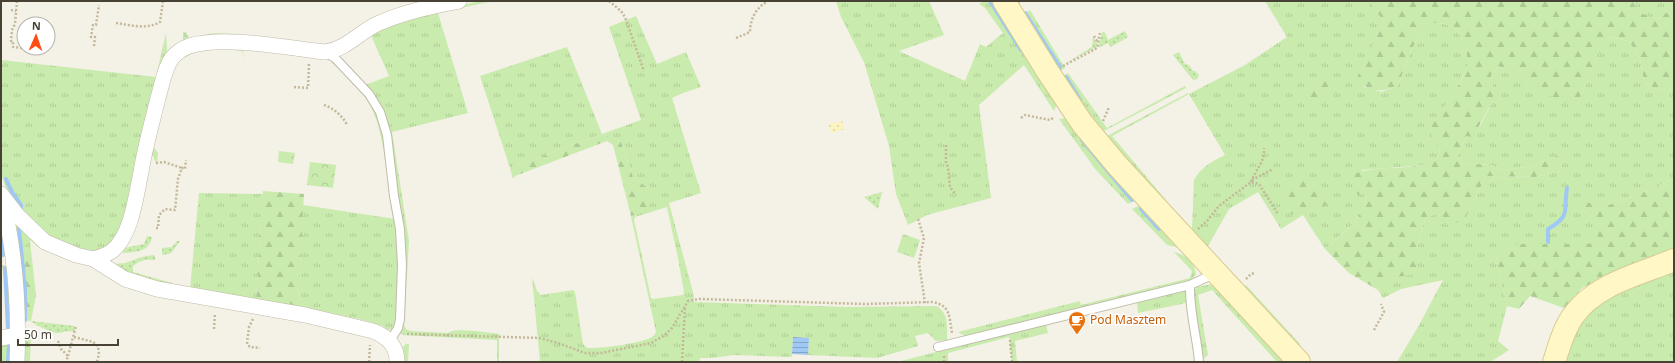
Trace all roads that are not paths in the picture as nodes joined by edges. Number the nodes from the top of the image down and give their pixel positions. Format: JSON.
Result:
{"nodes":[{"id":1,"x":459,"y":1,"type":"edge"},
{"id":2,"x":1004,"y":1,"type":"edge"},
{"id":3,"x":325,"y":52,"type":"junction"},
{"id":4,"x":1,"y":195,"type":"edge"},
{"id":5,"x":4,"y":222,"type":"edge"},
{"id":6,"x":93,"y":259,"type":"junction"},
{"id":7,"x":1674,"y":260,"type":"edge"},
{"id":8,"x":1216,"y":273,"type":"junction"},
{"id":9,"x":1190,"y":285,"type":"junction"},
{"id":10,"x":18,"y":335,"type":"junction"},
{"id":11,"x":1,"y":338,"type":"edge"},
{"id":12,"x":390,"y":341,"type":"junction"},
{"id":13,"x":938,"y":347,"type":"dead end"},
{"id":14,"x":16,"y":362,"type":"edge"},
{"id":15,"x":397,"y":362,"type":"edge"},
{"id":16,"x":1198,"y":362,"type":"edge"},
{"id":17,"x":1299,"y":362,"type":"edge"},
{"id":18,"x":1554,"y":362,"type":"edge"}],
"edges":[{"from":1,"to":3,"type":"street"},
{"from":2,"to":8,"type":"street"},
{"from":3,"to":6,"type":"street"},
{"from":3,"to":12,"type":"lane"},
{"from":4,"to":5,"type":"street"},
{"from":4,"to":6,"type":"street"},
{"from":5,"to":10,"type":"street"},
{"from":6,"to":12,"type":"street"},
{"from":7,"to":18,"type":"street"},
{"from":8,"to":9,"type":"lane"},
{"from":8,"to":17,"type":"street"},
{"from":9,"to":13,"type":"lane"},
{"from":9,"to":16,"type":"lane"},
{"from":10,"to":11,"type":"street"},
{"from":10,"to":14,"type":"street"},
{"from":12,"to":15,"type":"street"}]}
